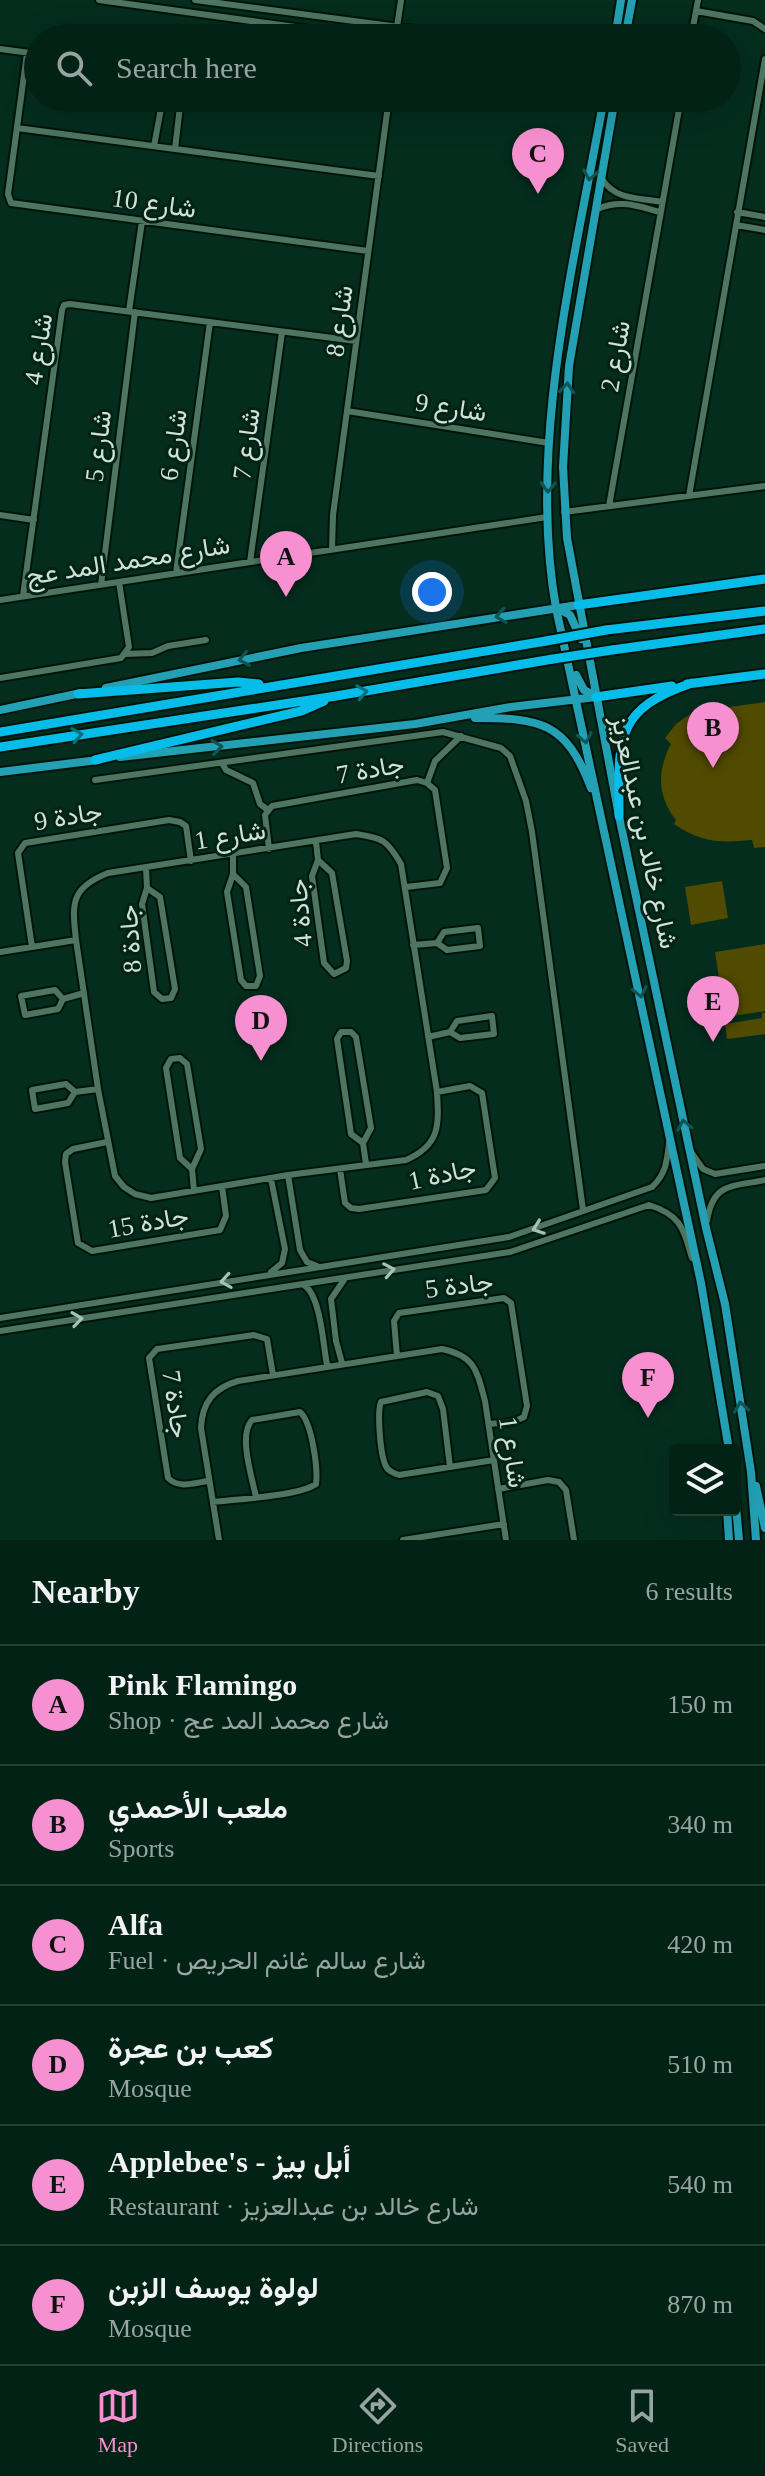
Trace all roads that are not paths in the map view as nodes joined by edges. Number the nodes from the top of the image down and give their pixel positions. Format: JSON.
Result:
{"nodes":[{"id":1,"x":99,"y":0,"type":"edge"},
{"id":2,"x":195,"y":0,"type":"edge"},
{"id":3,"x":401,"y":0,"type":"edge"},
{"id":4,"x":621,"y":0,"type":"edge"},
{"id":5,"x":632,"y":0,"type":"edge"},
{"id":6,"x":698,"y":0,"type":"edge"},
{"id":7,"x":696,"y":11,"type":"junction"},
{"id":8,"x":316,"y":16,"type":"junction"},
{"id":9,"x":276,"y":24,"type":"edge"},
{"id":10,"x":311,"y":24,"type":"edge"},
{"id":11,"x":375,"y":24,"type":"edge"},
{"id":12,"x":397,"y":24,"type":"edge"},
{"id":13,"x":617,"y":24,"type":"edge"},
{"id":14,"x":628,"y":24,"type":"edge"},
{"id":15,"x":694,"y":24,"type":"edge"},
{"id":16,"x":765,"y":29,"type":"edge"},
{"id":17,"x":0,"y":49,"type":"edge"},
{"id":18,"x":24,"y":53,"type":"edge"},
{"id":19,"x":765,"y":59,"type":"edge"},
{"id":20,"x":24,"y":76,"type":"edge"},
{"id":21,"x":160,"y":112,"type":"edge"},
{"id":22,"x":179,"y":112,"type":"edge"},
{"id":23,"x":386,"y":112,"type":"edge"},
{"id":24,"x":602,"y":112,"type":"edge"},
{"id":25,"x":613,"y":112,"type":"edge"},
{"id":26,"x":678,"y":112,"type":"edge"},
{"id":27,"x":17,"y":128,"type":"junction"},
{"id":28,"x":154,"y":146,"type":"junction"},
{"id":29,"x":175,"y":149,"type":"junction"},
{"id":30,"x":379,"y":176,"type":"junction"},
{"id":31,"x":602,"y":179,"type":"junction"},
{"id":32,"x":662,"y":202,"type":"junction"},
{"id":33,"x":597,"y":209,"type":"junction"},
{"id":34,"x":660,"y":212,"type":"junction"},
{"id":35,"x":737,"y":212,"type":"junction"},
{"id":36,"x":765,"y":217,"type":"edge"},
{"id":37,"x":142,"y":221,"type":"junction"},
{"id":38,"x":736,"y":225,"type":"junction"},
{"id":39,"x":765,"y":230,"type":"edge"},
{"id":40,"x":368,"y":251,"type":"junction"},
{"id":41,"x":569,"y":297,"type":"junction"},
{"id":42,"x":582,"y":300,"type":"junction"},
{"id":43,"x":132,"y":312,"type":"junction"},
{"id":44,"x":210,"y":322,"type":"junction"},
{"id":45,"x":282,"y":332,"type":"junction"},
{"id":46,"x":356,"y":341,"type":"junction"},
{"id":47,"x":347,"y":411,"type":"junction"},
{"id":48,"x":549,"y":443,"type":"junction"},
{"id":49,"x":765,"y":486,"type":"edge"},
{"id":50,"x":689,"y":496,"type":"junction"},
{"id":51,"x":609,"y":506,"type":"junction"},
{"id":52,"x":564,"y":512,"type":"junction"},
{"id":53,"x":0,"y":515,"type":"edge"},
{"id":54,"x":547,"y":517,"type":"junction"},
{"id":55,"x":34,"y":520,"type":"junction"},
{"id":56,"x":332,"y":549,"type":"junction"},
{"id":57,"x":250,"y":562,"type":"junction"},
{"id":58,"x":176,"y":573,"type":"junction"},
{"id":59,"x":765,"y":579,"type":"edge"},
{"id":60,"x":119,"y":582,"type":"junction"},
{"id":61,"x":101,"y":585,"type":"junction"},
{"id":62,"x":23,"y":596,"type":"junction"},
{"id":63,"x":0,"y":600,"type":"edge"},
{"id":64,"x":578,"y":605,"type":"junction"},
{"id":65,"x":556,"y":608,"type":"junction"},
{"id":66,"x":765,"y":611,"type":"edge"},
{"id":67,"x":765,"y":629,"type":"edge"},
{"id":68,"x":561,"y":631,"type":"junction"},
{"id":69,"x":206,"y":640,"type":"dead end"},
{"id":70,"x":125,"y":654,"type":"junction"},
{"id":71,"x":590,"y":660,"type":"junction"},
{"id":72,"x":765,"y":674,"type":"edge"},
{"id":73,"x":0,"y":678,"type":"edge"},
{"id":74,"x":692,"y":683,"type":"junction"},
{"id":75,"x":270,"y":685,"type":"junction"},
{"id":76,"x":78,"y":694,"type":"junction"},
{"id":77,"x":336,"y":696,"type":"junction"},
{"id":78,"x":596,"y":697,"type":"junction"},
{"id":79,"x":576,"y":699,"type":"junction"},
{"id":80,"x":0,"y":710,"type":"edge"},
{"id":81,"x":454,"y":718,"type":"junction"},
{"id":82,"x":0,"y":732,"type":"edge"},
{"id":83,"x":461,"y":736,"type":"junction"},
{"id":84,"x":0,"y":747,"type":"edge"},
{"id":85,"x":95,"y":760,"type":"junction"},
{"id":86,"x":222,"y":763,"type":"junction"},
{"id":87,"x":0,"y":772,"type":"edge"},
{"id":88,"x":95,"y":780,"type":"dead end"},
{"id":89,"x":427,"y":783,"type":"junction"},
{"id":90,"x":268,"y":810,"type":"junction"},
{"id":91,"x":602,"y":816,"type":"junction"},
{"id":92,"x":619,"y":816,"type":"junction"},
{"id":93,"x":316,"y":842,"type":"junction"},
{"id":94,"x":269,"y":849,"type":"junction"},
{"id":95,"x":233,"y":855,"type":"junction"},
{"id":96,"x":318,"y":860,"type":"junction"},
{"id":97,"x":191,"y":861,"type":"junction"},
{"id":98,"x":146,"y":868,"type":"junction"},
{"id":99,"x":233,"y":874,"type":"junction"},
{"id":100,"x":406,"y":887,"type":"junction"},
{"id":101,"x":147,"y":888,"type":"junction"},
{"id":102,"x":76,"y":940,"type":"junction"},
{"id":103,"x":437,"y":943,"type":"junction"},
{"id":104,"x":413,"y":945,"type":"junction"},
{"id":105,"x":32,"y":947,"type":"junction"},
{"id":106,"x":648,"y":948,"type":"junction"},
{"id":107,"x":0,"y":952,"type":"edge"},
{"id":108,"x":632,"y":954,"type":"junction"},
{"id":109,"x":84,"y":993,"type":"junction"},
{"id":110,"x":63,"y":999,"type":"junction"},
{"id":111,"x":450,"y":1032,"type":"junction"},
{"id":112,"x":428,"y":1037,"type":"junction"},
{"id":113,"x":98,"y":1089,"type":"junction"},
{"id":114,"x":75,"y":1092,"type":"junction"},
{"id":115,"x":437,"y":1092,"type":"junction"},
{"id":116,"x":670,"y":1131,"type":"junction"},
{"id":117,"x":107,"y":1142,"type":"junction"},
{"id":118,"x":363,"y":1143,"type":"junction"},
{"id":119,"x":689,"y":1149,"type":"junction"},
{"id":120,"x":366,"y":1164,"type":"junction"},
{"id":121,"x":765,"y":1166,"type":"edge"},
{"id":122,"x":192,"y":1169,"type":"junction"},
{"id":123,"x":340,"y":1169,"type":"junction"},
{"id":124,"x":742,"y":1170,"type":"junction"},
{"id":125,"x":288,"y":1175,"type":"junction"},
{"id":126,"x":271,"y":1179,"type":"junction"},
{"id":127,"x":765,"y":1180,"type":"edge"},
{"id":128,"x":745,"y":1185,"type":"junction"},
{"id":129,"x":222,"y":1186,"type":"junction"},
{"id":130,"x":194,"y":1191,"type":"junction"},
{"id":131,"x":637,"y":1192,"type":"junction"},
{"id":132,"x":640,"y":1207,"type":"junction"},
{"id":133,"x":583,"y":1210,"type":"junction"},
{"id":134,"x":706,"y":1228,"type":"junction"},
{"id":135,"x":440,"y":1248,"type":"junction"},
{"id":136,"x":411,"y":1252,"type":"junction"},
{"id":137,"x":442,"y":1262,"type":"junction"},
{"id":138,"x":413,"y":1266,"type":"junction"},
{"id":139,"x":319,"y":1267,"type":"junction"},
{"id":140,"x":267,"y":1274,"type":"junction"},
{"id":141,"x":345,"y":1279,"type":"junction"},
{"id":142,"x":701,"y":1283,"type":"junction"},
{"id":143,"x":304,"y":1285,"type":"junction"},
{"id":144,"x":176,"y":1289,"type":"junction"},
{"id":145,"x":154,"y":1293,"type":"junction"},
{"id":146,"x":179,"y":1304,"type":"junction"},
{"id":147,"x":158,"y":1307,"type":"junction"},
{"id":148,"x":0,"y":1318,"type":"edge"},
{"id":149,"x":0,"y":1331,"type":"edge"},
{"id":150,"x":397,"y":1356,"type":"junction"},
{"id":151,"x":342,"y":1363,"type":"junction"},
{"id":152,"x":327,"y":1365,"type":"junction"},
{"id":153,"x":273,"y":1375,"type":"junction"},
{"id":154,"x":489,"y":1424,"type":"junction"},
{"id":155,"x":728,"y":1444,"type":"edge"},
{"id":156,"x":494,"y":1460,"type":"junction"},
{"id":157,"x":450,"y":1467,"type":"junction"},
{"id":158,"x":751,"y":1472,"type":"junction"},
{"id":159,"x":208,"y":1481,"type":"junction"},
{"id":160,"x":498,"y":1489,"type":"junction"},
{"id":161,"x":256,"y":1497,"type":"junction"},
{"id":162,"x":213,"y":1502,"type":"junction"},
{"id":163,"x":727,"y":1516,"type":"edge"},
{"id":164,"x":737,"y":1516,"type":"edge"},
{"id":165,"x":504,"y":1524,"type":"junction"},
{"id":166,"x":765,"y":1528,"type":"edge"},
{"id":167,"x":219,"y":1540,"type":"edge"},
{"id":168,"x":403,"y":1540,"type":"edge"},
{"id":169,"x":506,"y":1540,"type":"edge"},
{"id":170,"x":574,"y":1540,"type":"edge"},
{"id":171,"x":729,"y":1540,"type":"edge"},
{"id":172,"x":739,"y":1540,"type":"edge"},
{"id":173,"x":756,"y":1540,"type":"edge"}],
"edges":[{"from":1,"to":9,"type":"street"},
{"from":2,"to":8,"type":"street"},
{"from":3,"to":12,"type":"street"},
{"from":4,"to":13,"type":"main road"},
{"from":5,"to":14,"type":"main road"},
{"from":6,"to":7,"type":"street"},
{"from":7,"to":15,"type":"street"},
{"from":7,"to":16,"type":"street"},
{"from":8,"to":10,"type":"street"},
{"from":8,"to":11,"type":"street"},
{"from":17,"to":18,"type":"street"},
{"from":19,"to":35,"type":"street"},
{"from":20,"to":27,"type":"street","name":"شارع 10"},
{"from":21,"to":28,"type":"street"},
{"from":22,"to":29,"type":"street"},
{"from":23,"to":30,"type":"street","name":"شارع 8"},
{"from":24,"to":41,"type":"main road","name":"شارع خالد بن عبدالعزيز","one_way":true},
{"from":25,"to":31,"type":"main road","name":"شارع خالد بن عبدالعزيز"},
{"from":26,"to":32,"type":"street","name":"شارع 2"},
{"from":27,"to":28,"type":"street"},
{"from":27,"to":37,"type":"street","name":"شارع 10"},
{"from":28,"to":29,"type":"street"},
{"from":29,"to":30,"type":"street"},
{"from":30,"to":40,"type":"street","name":"شارع 8"},
{"from":31,"to":32,"type":"street"},
{"from":31,"to":33,"type":"main road","name":"شارع خالد بن عبدالعزيز"},
{"from":32,"to":34,"type":"street","name":"شارع 2"},
{"from":33,"to":34,"type":"street"},
{"from":33,"to":42,"type":"main road","name":"شارع خالد بن عبدالعزيز"},
{"from":34,"to":51,"type":"street","name":"شارع 2"},
{"from":35,"to":36,"type":"street"},
{"from":35,"to":38,"type":"street"},
{"from":37,"to":40,"type":"street","name":"شارع 10"},
{"from":37,"to":43,"type":"street","name":"شارع 5"},
{"from":38,"to":39,"type":"street"},
{"from":38,"to":50,"type":"street"},
{"from":40,"to":46,"type":"street","name":"شارع 8"},
{"from":41,"to":42,"type":"main road"},
{"from":41,"to":48,"type":"main road","name":"شارع خالد بن عبدالعزيز"},
{"from":52,"to":42,"type":"main road","name":"شارع خالد بن عبدالعزيز","one_way":true},
{"from":43,"to":44,"type":"street","name":"شارع 4"},
{"from":43,"to":55,"type":"street","name":"شارع 4"},
{"from":43,"to":61,"type":"street","name":"شارع 5"},
{"from":44,"to":45,"type":"street","name":"شارع 4"},
{"from":44,"to":58,"type":"street","name":"شارع 6"},
{"from":45,"to":46,"type":"street","name":"شارع 4"},
{"from":45,"to":57,"type":"street","name":"شارع 7"},
{"from":46,"to":47,"type":"street","name":"شارع 8"},
{"from":47,"to":48,"type":"street","name":"شارع 9"},
{"from":47,"to":56,"type":"street","name":"شارع 8"},
{"from":48,"to":54,"type":"main road","name":"شارع خالد بن عبدالعزيز","one_way":true},
{"from":49,"to":50,"type":"street"},
{"from":50,"to":51,"type":"street"},
{"from":51,"to":52,"type":"street"},
{"from":52,"to":64,"type":"main road","name":"شارع خالد بن عبدالعزيز"},
{"from":53,"to":55,"type":"street"},
{"from":54,"to":56,"type":"street","name":"شارع محمد المد عج"},
{"from":54,"to":65,"type":"main road","name":"شارع خالد بن عبدالعزيز"},
{"from":55,"to":62,"type":"street","name":"شارع 4"},
{"from":56,"to":57,"type":"street","name":"شارع محمد المد عج"},
{"from":57,"to":58,"type":"street","name":"شارع محمد المد عج"},
{"from":58,"to":60,"type":"street","name":"شارع محمد المد عج"},
{"from":59,"to":64,"type":"highway"},
{"from":60,"to":61,"type":"street","name":"شارع محمد المد عج"},
{"from":60,"to":70,"type":"street"},
{"from":61,"to":62,"type":"street","name":"شارع محمد المد عج"},
{"from":62,"to":63,"type":"street","name":"شارع محمد المد عج"},
{"from":64,"to":65,"type":"main road"},
{"from":64,"to":71,"type":"main road","name":"شارع خالد بن عبدالعزيز"},
{"from":65,"to":68,"type":"main road","name":"شارع خالد بن عبدالعزيز"},
{"from":65,"to":71,"type":"main road"},
{"from":65,"to":76,"type":"main road","one_way":true},
{"from":66,"to":75,"type":"highway","bridge":true},
{"from":77,"to":67,"type":"highway","one_way":true,"bridge":true},
{"from":68,"to":78,"type":"main road"},
{"from":68,"to":79,"type":"main road","name":"شارع خالد بن عبدالعزيز"},
{"from":69,"to":70,"type":"street"},
{"from":70,"to":73,"type":"street"},
{"from":71,"to":78,"type":"main road","name":"شارع خالد بن عبدالعزيز"},
{"from":72,"to":74,"type":"highway"},
{"from":74,"to":78,"type":"highway"},
{"from":74,"to":92,"type":"highway"},
{"from":75,"to":76,"type":"highway"},
{"from":75,"to":82,"type":"highway"},
{"from":76,"to":80,"type":"main road"},
{"from":84,"to":77,"type":"highway","one_way":true},
{"from":77,"to":85,"type":"highway"},
{"from":78,"to":79,"type":"main road"},
{"from":78,"to":92,"type":"main road","name":"شارع خالد بن عبدالعزيز"},
{"from":79,"to":81,"type":"main road"},
{"from":79,"to":91,"type":"main road","name":"شارع خالد بن عبدالعزيز","one_way":true},
{"from":85,"to":81,"type":"main road","one_way":true},
{"from":81,"to":91,"type":"main road"},
{"from":83,"to":86,"type":"street"},
{"from":83,"to":89,"type":"street"},
{"from":83,"to":133,"type":"street"},
{"from":85,"to":87,"type":"main road"},
{"from":86,"to":88,"type":"street"},
{"from":86,"to":90,"type":"street"},
{"from":89,"to":90,"type":"street","name":"جادة 7"},
{"from":89,"to":100,"type":"street","name":"جادة 7"},
{"from":90,"to":94,"type":"street"},
{"from":91,"to":108,"type":"main road","name":"شارع خالد بن عبدالعزيز"},
{"from":92,"to":106,"type":"main road","name":"شارع خالد بن عبدالعزيز"},
{"from":93,"to":94,"type":"street","name":"شارع 1"},
{"from":93,"to":96,"type":"street","name":"جادة 4"},
{"from":93,"to":100,"type":"street","name":"شارع 1"},
{"from":94,"to":95,"type":"street","name":"شارع 1"},
{"from":95,"to":97,"type":"street","name":"شارع 1"},
{"from":95,"to":99,"type":"street"},
{"from":96,"to":96,"type":"street","name":"جادة 4"},
{"from":97,"to":98,"type":"street","name":"شارع 1"},
{"from":97,"to":105,"type":"street","name":"جادة 9"},
{"from":98,"to":101,"type":"street","name":"جادة 8"},
{"from":98,"to":102,"type":"street","name":"شارع 1"},
{"from":99,"to":99,"type":"street"},
{"from":100,"to":104,"type":"street","name":"شارع 1"},
{"from":101,"to":101,"type":"street","name":"جادة 8"},
{"from":102,"to":105,"type":"street"},
{"from":102,"to":109,"type":"street","name":"شارع 1"},
{"from":103,"to":103,"type":"street"},
{"from":103,"to":104,"type":"street"},
{"from":104,"to":112,"type":"street","name":"شارع 1"},
{"from":105,"to":107,"type":"street"},
{"from":106,"to":108,"type":"main road"},
{"from":119,"to":106,"type":"main road","name":"شارع خالد بن عبدالعزيز","one_way":true},
{"from":108,"to":116,"type":"main road","name":"شارع خالد بن عبدالعزيز","one_way":true},
{"from":109,"to":110,"type":"street"},
{"from":109,"to":113,"type":"street","name":"شارع 1"},
{"from":110,"to":110,"type":"street"},
{"from":111,"to":111,"type":"street"},
{"from":111,"to":112,"type":"street"},
{"from":112,"to":115,"type":"street","name":"شارع 1"},
{"from":113,"to":114,"type":"street"},
{"from":113,"to":117,"type":"street","name":"شارع 1"},
{"from":114,"to":114,"type":"street"},
{"from":115,"to":120,"type":"street","name":"شارع 1"},
{"from":115,"to":123,"type":"street","name":"جادة 1"},
{"from":116,"to":131,"type":"street"},
{"from":116,"to":142,"type":"main road","name":"شارع خالد بن عبدالعزيز"},
{"from":117,"to":129,"type":"street","name":"جادة 15"},
{"from":117,"to":130,"type":"street","name":"شارع 1"},
{"from":118,"to":118,"type":"street"},
{"from":118,"to":120,"type":"street"},
{"from":119,"to":124,"type":"street"},
{"from":119,"to":134,"type":"main road","name":"شارع خالد بن عبدالعزيز"},
{"from":120,"to":123,"type":"street","name":"شارع 1"},
{"from":121,"to":124,"type":"street"},
{"from":122,"to":122,"type":"street"},
{"from":122,"to":130,"type":"street"},
{"from":123,"to":125,"type":"street","name":"شارع 1"},
{"from":124,"to":128,"type":"street"},
{"from":125,"to":126,"type":"street","name":"شارع 1"},
{"from":125,"to":139,"type":"street"},
{"from":126,"to":129,"type":"street","name":"شارع 1"},
{"from":126,"to":140,"type":"street"},
{"from":127,"to":128,"type":"street"},
{"from":128,"to":134,"type":"street"},
{"from":129,"to":130,"type":"street","name":"شارع 1"},
{"from":131,"to":132,"type":"street"},
{"from":131,"to":133,"type":"street"},
{"from":132,"to":137,"type":"street"},
{"from":132,"to":142,"type":"street"},
{"from":133,"to":135,"type":"street","one_way":true},
{"from":158,"to":134,"type":"main road","name":"شارع خالد بن عبدالعزيز","one_way":true},
{"from":135,"to":136,"type":"street"},
{"from":135,"to":137,"type":"street"},
{"from":136,"to":138,"type":"street"},
{"from":136,"to":139,"type":"street"},
{"from":137,"to":138,"type":"street"},
{"from":141,"to":138,"type":"street","one_way":true},
{"from":139,"to":140,"type":"street"},
{"from":140,"to":144,"type":"street","one_way":true},
{"from":141,"to":143,"type":"street"},
{"from":141,"to":151,"type":"street"},
{"from":142,"to":155,"type":"main road","name":"شارع خالد بن عبدالعزيز"},
{"from":143,"to":146,"type":"street"},
{"from":143,"to":152,"type":"street"},
{"from":144,"to":145,"type":"street"},
{"from":144,"to":146,"type":"street"},
{"from":145,"to":147,"type":"street"},
{"from":145,"to":148,"type":"street"},
{"from":146,"to":147,"type":"street"},
{"from":149,"to":147,"type":"street","one_way":true},
{"from":150,"to":151,"type":"street","name":"شارع 1"},
{"from":150,"to":154,"type":"street","name":"شارع 1"},
{"from":150,"to":154,"type":"street","name":"جادة 5"},
{"from":151,"to":152,"type":"street","name":"شارع 1"},
{"from":152,"to":153,"type":"street","name":"شارع 1"},
{"from":153,"to":159,"type":"street","name":"شارع 1"},
{"from":153,"to":159,"type":"street","name":"جادة 7"},
{"from":154,"to":156,"type":"street","name":"شارع 1"},
{"from":156,"to":157,"type":"street"},
{"from":156,"to":160,"type":"street","name":"شارع 1"},
{"from":157,"to":157,"type":"street"},
{"from":158,"to":166,"type":"main road"},
{"from":158,"to":173,"type":"main road","name":"شارع خالد بن عبدالعزيز"},
{"from":159,"to":162,"type":"street","name":"شارع 1"},
{"from":160,"to":165,"type":"street","name":"شارع 1"},
{"from":160,"to":170,"type":"street"},
{"from":161,"to":161,"type":"street"},
{"from":161,"to":162,"type":"street"},
{"from":162,"to":167,"type":"street","name":"شارع 1"},
{"from":163,"to":171,"type":"main road"},
{"from":164,"to":172,"type":"main road"},
{"from":165,"to":168,"type":"street"},
{"from":165,"to":169,"type":"street","name":"شارع 1"}]}
